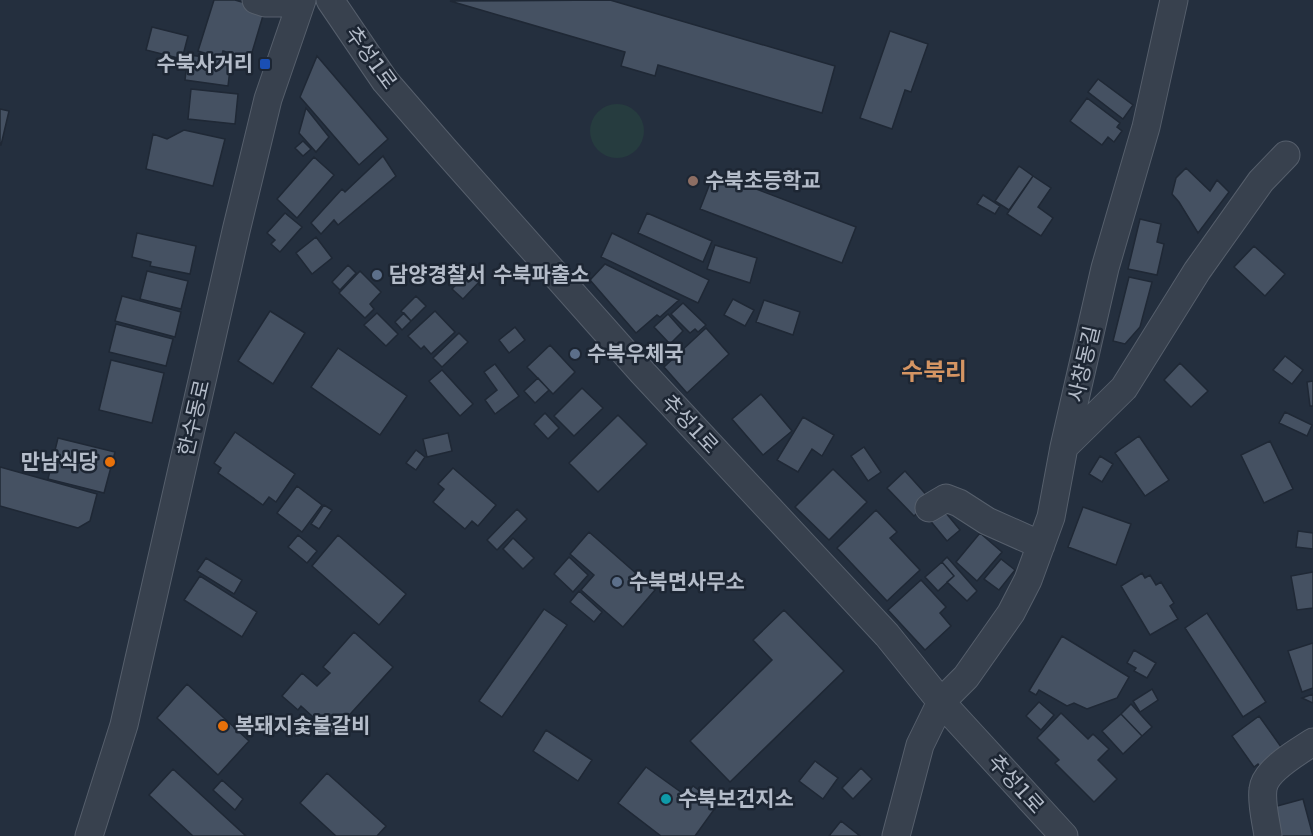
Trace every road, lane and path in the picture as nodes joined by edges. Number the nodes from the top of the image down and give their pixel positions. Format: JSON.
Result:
{"nodes":[{"id":1,"x":256,"y":0,"type":"edge"},
{"id":2,"x":330,"y":0,"type":"edge"},
{"id":3,"x":1174,"y":0,"type":"edge"},
{"id":4,"x":302,"y":2,"type":"edge"},
{"id":5,"x":1286,"y":155,"type":"dead end"},
{"id":6,"x":1064,"y":447,"type":"junction"},
{"id":7,"x":929,"y":508,"type":"dead end"},
{"id":8,"x":1041,"y":545,"type":"junction"},
{"id":9,"x":941,"y":702,"type":"junction"},
{"id":10,"x":1313,"y":742,"type":"edge"},
{"id":11,"x":89,"y":836,"type":"edge"},
{"id":12,"x":896,"y":836,"type":"edge"},
{"id":13,"x":1064,"y":836,"type":"edge"},
{"id":14,"x":1268,"y":836,"type":"edge"}],
"edges":[{"from":1,"to":4,"type":"street"},
{"from":2,"to":9,"type":"street","name":"추성1로"},
{"from":3,"to":6,"type":"street","name":"사창동길"},
{"from":4,"to":11,"type":"street","name":"한수동로"},
{"from":5,"to":6,"type":"street"},
{"from":6,"to":8,"type":"street","name":"사창동길"},
{"from":7,"to":8,"type":"street"},
{"from":8,"to":9,"type":"street","name":"사창동길"},
{"from":9,"to":12,"type":"street","name":"사창동길"},
{"from":9,"to":13,"type":"street","name":"추성1로"},
{"from":10,"to":14,"type":"street"}]}
